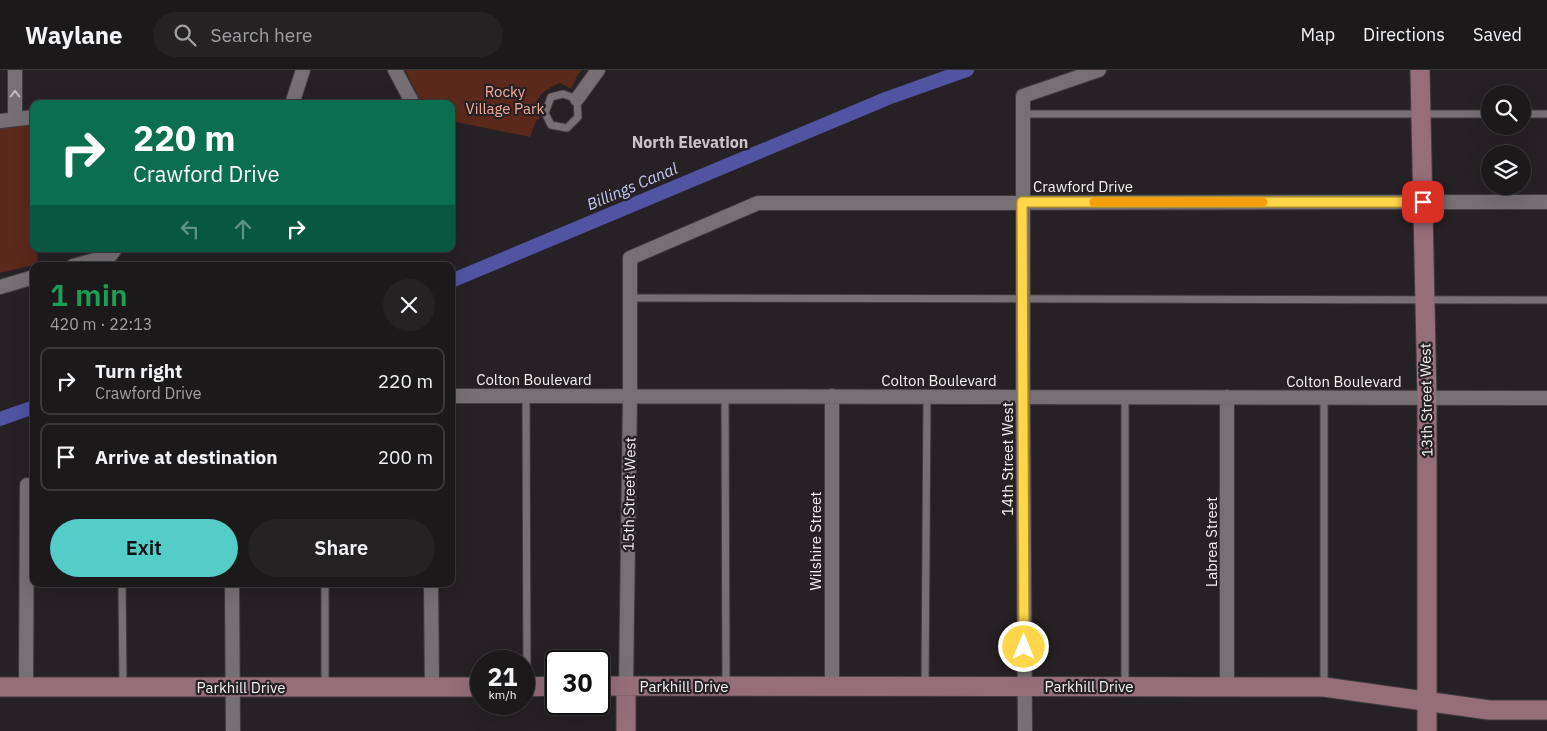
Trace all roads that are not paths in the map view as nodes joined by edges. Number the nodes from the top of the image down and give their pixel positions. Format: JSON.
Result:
{"nodes":[{"id":1,"x":15,"y":70,"type":"edge"},
{"id":2,"x":303,"y":70,"type":"edge"},
{"id":3,"x":395,"y":70,"type":"edge"},
{"id":4,"x":598,"y":70,"type":"edge"},
{"id":5,"x":1099,"y":70,"type":"edge"},
{"id":6,"x":1420,"y":70,"type":"edge"},
{"id":7,"x":577,"y":99,"type":"junction"},
{"id":8,"x":293,"y":100,"type":"edge"},
{"id":9,"x":411,"y":100,"type":"edge"},
{"id":10,"x":1023,"y":114,"type":"junction"},
{"id":11,"x":1421,"y":114,"type":"junction"},
{"id":12,"x":1481,"y":114,"type":"edge"},
{"id":13,"x":1531,"y":114,"type":"edge"},
{"id":14,"x":1547,"y":114,"type":"edge"},
{"id":15,"x":30,"y":117,"type":"edge"},
{"id":16,"x":15,"y":119,"type":"junction"},
{"id":17,"x":0,"y":121,"type":"edge"},
{"id":18,"x":1022,"y":202,"type":"junction"},
{"id":19,"x":1423,"y":202,"type":"junction"},
{"id":20,"x":1547,"y":202,"type":"edge"},
{"id":21,"x":113,"y":252,"type":"edge"},
{"id":22,"x":630,"y":258,"type":"joint"},
{"id":23,"x":88,"y":262,"type":"edge"},
{"id":24,"x":30,"y":278,"type":"edge"},
{"id":25,"x":0,"y":287,"type":"edge"},
{"id":26,"x":630,"y":298,"type":"junction"},
{"id":27,"x":1023,"y":299,"type":"junction"},
{"id":28,"x":1547,"y":300,"type":"edge"},
{"id":29,"x":1425,"y":301,"type":"junction"},
{"id":30,"x":455,"y":396,"type":"edge"},
{"id":31,"x":526,"y":396,"type":"junction"},
{"id":32,"x":630,"y":396,"type":"junction"},
{"id":33,"x":725,"y":396,"type":"junction"},
{"id":34,"x":832,"y":396,"type":"junction"},
{"id":35,"x":927,"y":396,"type":"junction"},
{"id":36,"x":1023,"y":396,"type":"junction"},
{"id":37,"x":1124,"y":397,"type":"junction"},
{"id":38,"x":1227,"y":397,"type":"junction"},
{"id":39,"x":1324,"y":397,"type":"junction"},
{"id":40,"x":1427,"y":398,"type":"junction"},
{"id":41,"x":1547,"y":398,"type":"edge"},
{"id":42,"x":27,"y":485,"type":"dead end"},
{"id":43,"x":122,"y":587,"type":"edge"},
{"id":44,"x":232,"y":587,"type":"edge"},
{"id":45,"x":325,"y":587,"type":"edge"},
{"id":46,"x":431,"y":587,"type":"edge"},
{"id":47,"x":525,"y":650,"type":"edge"},
{"id":48,"x":610,"y":686,"type":"edge"},
{"id":49,"x":626,"y":686,"type":"junction"},
{"id":50,"x":726,"y":686,"type":"junction"},
{"id":51,"x":832,"y":686,"type":"junction"},
{"id":52,"x":925,"y":686,"type":"junction"},
{"id":53,"x":1025,"y":686,"type":"junction"},
{"id":54,"x":1125,"y":686,"type":"junction"},
{"id":55,"x":1227,"y":686,"type":"junction"},
{"id":56,"x":0,"y":687,"type":"edge"},
{"id":57,"x":26,"y":687,"type":"junction"},
{"id":58,"x":123,"y":687,"type":"junction"},
{"id":59,"x":233,"y":687,"type":"junction"},
{"id":60,"x":325,"y":687,"type":"junction"},
{"id":61,"x":432,"y":687,"type":"junction"},
{"id":62,"x":470,"y":687,"type":"edge"},
{"id":63,"x":1324,"y":687,"type":"junction"},
{"id":64,"x":1427,"y":700,"type":"junction"},
{"id":65,"x":1547,"y":710,"type":"edge"},
{"id":66,"x":233,"y":731,"type":"edge"},
{"id":67,"x":626,"y":731,"type":"edge"},
{"id":68,"x":1025,"y":731,"type":"edge"},
{"id":69,"x":1427,"y":731,"type":"edge"}],
"edges":[{"from":16,"to":1,"type":"street","one_way":true},
{"from":2,"to":8,"type":"street"},
{"from":3,"to":9,"type":"street"},
{"from":4,"to":7,"type":"street"},
{"from":5,"to":10,"type":"street","name":"14th Street West"},
{"from":6,"to":11,"type":"street","name":"13th Street West"},
{"from":7,"to":7,"type":"lane"},
{"from":10,"to":11,"type":"lane"},
{"from":10,"to":18,"type":"street","name":"14th Street West"},
{"from":11,"to":12,"type":"lane"},
{"from":11,"to":19,"type":"street","name":"13th Street West"},
{"from":13,"to":14,"type":"lane"},
{"from":15,"to":16,"type":"street"},
{"from":16,"to":17,"type":"street"},
{"from":18,"to":19,"type":"street","name":"Crawford Drive"},
{"from":18,"to":22,"type":"street","name":"Crawford Drive"},
{"from":18,"to":27,"type":"street","name":"14th Street West"},
{"from":19,"to":20,"type":"street","name":"Crawford Drive"},
{"from":19,"to":29,"type":"street","name":"13th Street West"},
{"from":21,"to":23,"type":"street"},
{"from":22,"to":26,"type":"street","name":"15th Street West"},
{"from":24,"to":25,"type":"street"},
{"from":26,"to":27,"type":"lane"},
{"from":26,"to":32,"type":"street","name":"15th Street West"},
{"from":27,"to":29,"type":"lane"},
{"from":27,"to":36,"type":"street","name":"14th Street West"},
{"from":28,"to":29,"type":"lane"},
{"from":29,"to":40,"type":"street","name":"13th Street West"},
{"from":30,"to":31,"type":"street","name":"Colton Boulevard"},
{"from":31,"to":32,"type":"street","name":"Colton Boulevard"},
{"from":31,"to":47,"type":"lane"},
{"from":32,"to":33,"type":"street","name":"Colton Boulevard"},
{"from":32,"to":49,"type":"street","name":"15th Street West"},
{"from":33,"to":34,"type":"street","name":"Colton Boulevard"},
{"from":33,"to":50,"type":"lane"},
{"from":34,"to":35,"type":"street","name":"Colton Boulevard"},
{"from":34,"to":51,"type":"street","name":"Wilshire Street"},
{"from":35,"to":36,"type":"street","name":"Colton Boulevard"},
{"from":35,"to":52,"type":"lane"},
{"from":36,"to":37,"type":"street","name":"Colton Boulevard"},
{"from":36,"to":53,"type":"street","name":"14th Street West"},
{"from":37,"to":38,"type":"street","name":"Colton Boulevard"},
{"from":37,"to":54,"type":"lane"},
{"from":38,"to":39,"type":"street","name":"Colton Boulevard"},
{"from":38,"to":55,"type":"street","name":"Labrea Street"},
{"from":39,"to":40,"type":"street","name":"Colton Boulevard"},
{"from":39,"to":63,"type":"lane"},
{"from":40,"to":41,"type":"street","name":"Colton Boulevard"},
{"from":40,"to":64,"type":"street","name":"13th Street West"},
{"from":42,"to":57,"type":"street"},
{"from":43,"to":58,"type":"lane"},
{"from":44,"to":59,"type":"street"},
{"from":45,"to":60,"type":"lane"},
{"from":46,"to":61,"type":"street"},
{"from":48,"to":49,"type":"street","name":"Parkhill Drive"},
{"from":49,"to":50,"type":"street","name":"Parkhill Drive"},
{"from":49,"to":67,"type":"street","name":"15th Street West"},
{"from":50,"to":51,"type":"street","name":"Parkhill Drive"},
{"from":51,"to":52,"type":"street","name":"Parkhill Drive"},
{"from":52,"to":53,"type":"street","name":"Parkhill Drive"},
{"from":53,"to":54,"type":"street","name":"Parkhill Drive"},
{"from":53,"to":68,"type":"street","name":"14th Street West"},
{"from":54,"to":55,"type":"street","name":"Parkhill Drive"},
{"from":55,"to":63,"type":"street","name":"Parkhill Drive"},
{"from":56,"to":57,"type":"street","name":"Parkhill Drive"},
{"from":57,"to":58,"type":"street","name":"Parkhill Drive"},
{"from":58,"to":59,"type":"street","name":"Parkhill Drive"},
{"from":59,"to":60,"type":"street","name":"Parkhill Drive"},
{"from":59,"to":66,"type":"street"},
{"from":60,"to":61,"type":"street","name":"Parkhill Drive"},
{"from":61,"to":62,"type":"street","name":"Parkhill Drive"},
{"from":63,"to":64,"type":"street","name":"Parkhill Drive"},
{"from":64,"to":65,"type":"street","name":"Parkhill Drive"},
{"from":64,"to":69,"type":"street","name":"13th Street West"}]}
